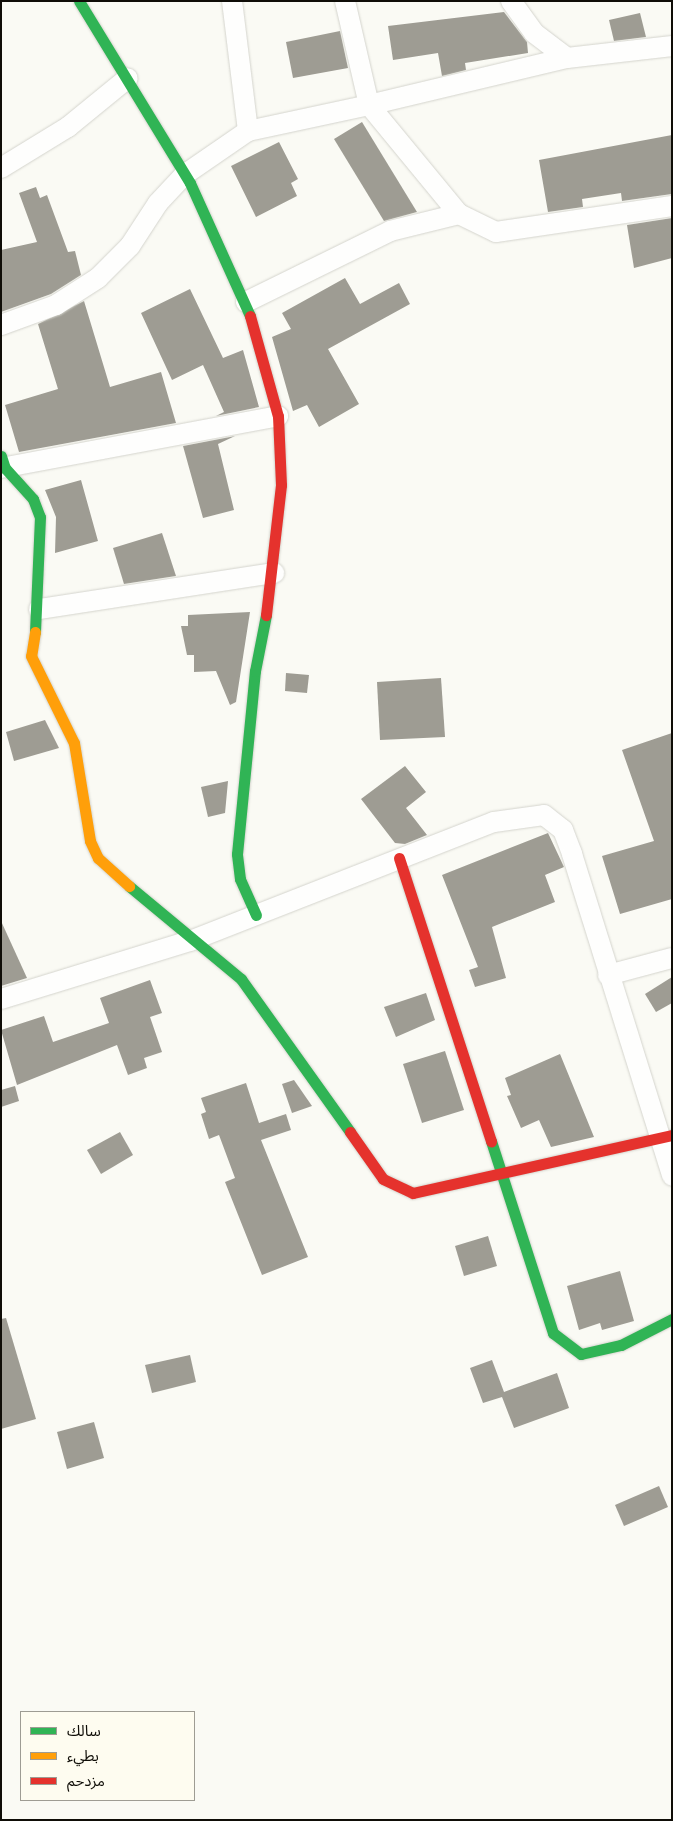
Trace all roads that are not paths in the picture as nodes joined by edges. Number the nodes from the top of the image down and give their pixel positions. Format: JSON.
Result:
{"nodes":[{"id":1,"x":78,"y":1,"type":"edge"},
{"id":2,"x":232,"y":1,"type":"edge"},
{"id":3,"x":345,"y":1,"type":"edge"},
{"id":4,"x":511,"y":1,"type":"edge"},
{"id":5,"x":672,"y":46,"type":"edge"},
{"id":6,"x":567,"y":58,"type":"junction"},
{"id":7,"x":128,"y":78,"type":"junction"},
{"id":8,"x":369,"y":106,"type":"junction"},
{"id":9,"x":248,"y":131,"type":"junction"},
{"id":10,"x":1,"y":168,"type":"edge"},
{"id":11,"x":184,"y":175,"type":"junction"},
{"id":12,"x":672,"y":206,"type":"edge"},
{"id":13,"x":459,"y":214,"type":"junction"},
{"id":14,"x":246,"y":302,"type":"junction"},
{"id":15,"x":1,"y":325,"type":"edge"},
{"id":16,"x":278,"y":416,"type":"junction"},
{"id":17,"x":2,"y":464,"type":"edge"},
{"id":18,"x":274,"y":573,"type":"junction"},
{"id":19,"x":38,"y":609,"type":"junction"},
{"id":20,"x":398,"y":858,"type":"junction"},
{"id":21,"x":256,"y":915,"type":"junction"},
{"id":22,"x":190,"y":941,"type":"junction"},
{"id":23,"x":672,"y":958,"type":"edge"},
{"id":24,"x":608,"y":975,"type":"junction"},
{"id":25,"x":1,"y":999,"type":"edge"},
{"id":26,"x":665,"y":1138,"type":"edge"},
{"id":27,"x":500,"y":1175,"type":"junction"},
{"id":28,"x":672,"y":1176,"type":"edge"},
{"id":29,"x":672,"y":1319,"type":"edge"}],
"edges":[{"from":1,"to":7,"type":"street"},
{"from":2,"to":9,"type":"street"},
{"from":3,"to":8,"type":"street"},
{"from":4,"to":6,"type":"street"},
{"from":5,"to":6,"type":"street"},
{"from":6,"to":8,"type":"street"},
{"from":7,"to":10,"type":"street"},
{"from":7,"to":11,"type":"street"},
{"from":8,"to":9,"type":"street"},
{"from":8,"to":13,"type":"street"},
{"from":9,"to":11,"type":"street"},
{"from":11,"to":14,"type":"street"},
{"from":11,"to":15,"type":"street"},
{"from":12,"to":13,"type":"street"},
{"from":13,"to":14,"type":"street"},
{"from":14,"to":16,"type":"street"},
{"from":16,"to":17,"type":"street"},
{"from":16,"to":18,"type":"street"},
{"from":17,"to":19,"type":"street"},
{"from":18,"to":19,"type":"street"},
{"from":18,"to":21,"type":"street"},
{"from":19,"to":22,"type":"street"},
{"from":20,"to":21,"type":"street"},
{"from":20,"to":24,"type":"street"},
{"from":20,"to":27,"type":"street"},
{"from":21,"to":22,"type":"street"},
{"from":22,"to":25,"type":"street"},
{"from":22,"to":27,"type":"street"},
{"from":23,"to":24,"type":"street"},
{"from":24,"to":26,"type":"street"},
{"from":26,"to":27,"type":"street"},
{"from":26,"to":28,"type":"street"},
{"from":27,"to":29,"type":"street"}]}
